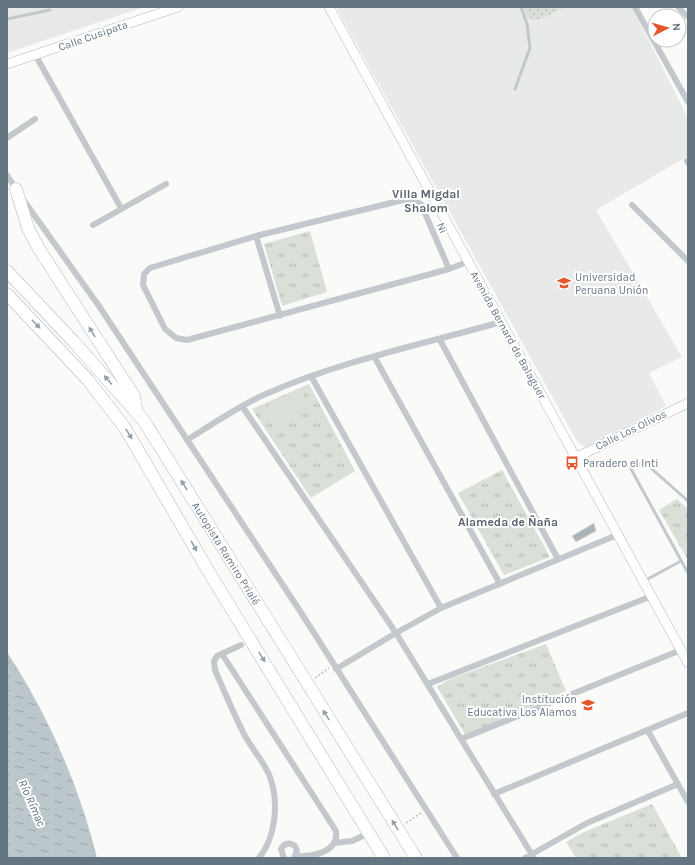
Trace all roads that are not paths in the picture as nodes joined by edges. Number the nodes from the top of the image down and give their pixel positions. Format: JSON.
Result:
{"nodes":[{"id":1,"x":178,"y":7,"type":"edge"},
{"id":2,"x":329,"y":7,"type":"edge"},
{"id":3,"x":521,"y":7,"type":"edge"},
{"id":4,"x":635,"y":7,"type":"edge"},
{"id":5,"x":678,"y":7,"type":"edge"},
{"id":6,"x":50,"y":10,"type":"dead end"},
{"id":7,"x":688,"y":17,"type":"edge"},
{"id":8,"x":7,"y":19,"type":"edge"},
{"id":9,"x":36,"y":56,"type":"junction"},
{"id":10,"x":7,"y":64,"type":"edge"},
{"id":11,"x":515,"y":89,"type":"dead end"},
{"id":12,"x":688,"y":102,"type":"edge"},
{"id":13,"x":35,"y":119,"type":"dead end"},
{"id":14,"x":7,"y":138,"type":"edge"},
{"id":15,"x":7,"y":175,"type":"edge"},
{"id":16,"x":166,"y":184,"type":"dead end"},
{"id":17,"x":16,"y":189,"type":"junction"},
{"id":18,"x":632,"y":205,"type":"dead end"},
{"id":19,"x":121,"y":208,"type":"junction"},
{"id":20,"x":93,"y":225,"type":"dead end"},
{"id":21,"x":256,"y":236,"type":"junction"},
{"id":22,"x":688,"y":261,"type":"edge"},
{"id":23,"x":467,"y":262,"type":"junction"},
{"id":24,"x":448,"y":269,"type":"junction"},
{"id":25,"x":7,"y":271,"type":"edge"},
{"id":26,"x":7,"y":294,"type":"edge"},
{"id":27,"x":280,"y":316,"type":"junction"},
{"id":28,"x":501,"y":322,"type":"junction"},
{"id":29,"x":440,"y":340,"type":"junction"},
{"id":30,"x":375,"y":358,"type":"junction"},
{"id":31,"x":311,"y":376,"type":"junction"},
{"id":32,"x":688,"y":403,"type":"edge"},
{"id":33,"x":242,"y":406,"type":"junction"},
{"id":34,"x":137,"y":414,"type":"junction"},
{"id":35,"x":187,"y":440,"type":"junction"},
{"id":36,"x":575,"y":458,"type":"junction"},
{"id":37,"x":688,"y":501,"type":"edge"},
{"id":38,"x":617,"y":535,"type":"junction"},
{"id":39,"x":558,"y":559,"type":"junction"},
{"id":40,"x":681,"y":561,"type":"junction"},
{"id":41,"x":688,"y":573,"type":"edge"},
{"id":42,"x":644,"y":581,"type":"junction"},
{"id":43,"x":500,"y":584,"type":"junction"},
{"id":44,"x":652,"y":596,"type":"junction"},
{"id":45,"x":441,"y":608,"type":"junction"},
{"id":46,"x":396,"y":633,"type":"junction"},
{"id":47,"x":241,"y":645,"type":"dead end"},
{"id":48,"x":681,"y":650,"type":"junction"},
{"id":49,"x":222,"y":654,"type":"junction"},
{"id":50,"x":688,"y":663,"type":"edge"},
{"id":51,"x":335,"y":667,"type":"junction"},
{"id":52,"x":428,"y":684,"type":"junction"},
{"id":53,"x":688,"y":713,"type":"edge"},
{"id":54,"x":648,"y":730,"type":"junction"},
{"id":55,"x":461,"y":739,"type":"junction"},
{"id":56,"x":678,"y":784,"type":"junction"},
{"id":57,"x":494,"y":794,"type":"junction"},
{"id":58,"x":688,"y":802,"type":"edge"},
{"id":59,"x":369,"y":832,"type":"junction"},
{"id":60,"x":335,"y":843,"type":"junction"},
{"id":61,"x":533,"y":856,"type":"edge"},
{"id":62,"x":295,"y":857,"type":"edge"},
{"id":63,"x":259,"y":858,"type":"edge"},
{"id":64,"x":284,"y":858,"type":"edge"},
{"id":65,"x":384,"y":858,"type":"edge"},
{"id":66,"x":416,"y":858,"type":"edge"},
{"id":67,"x":457,"y":858,"type":"edge"},
{"id":68,"x":525,"y":858,"type":"edge"}],
"edges":[{"from":1,"to":9,"type":"street","name":"Calle Cusipata"},
{"from":2,"to":23,"type":"street","name":"Avenida Bernard de Balaguer"},
{"from":3,"to":11,"type":"lane"},
{"from":4,"to":12,"type":"street"},
{"from":5,"to":7,"type":"street"},
{"from":6,"to":8,"type":"lane"},
{"from":9,"to":10,"type":"street","name":"Calle Cusipata"},
{"from":9,"to":19,"type":"street"},
{"from":13,"to":14,"type":"street"},
{"from":15,"to":17,"type":"street"},
{"from":16,"to":19,"type":"street"},
{"from":34,"to":17,"type":"highway","one_way":true},
{"from":17,"to":35,"type":"street"},
{"from":18,"to":22,"type":"street"},
{"from":19,"to":20,"type":"street"},
{"from":21,"to":24,"type":"street","name":"Ni"},
{"from":21,"to":27,"type":"street"},
{"from":21,"to":27,"type":"street"},
{"from":23,"to":24,"type":"street"},
{"from":23,"to":28,"type":"street","name":"Avenida Bernard de Balaguer"},
{"from":24,"to":27,"type":"street"},
{"from":34,"to":25,"type":"highway","name":"Autopista Ramiro Prialé","one_way":true},
{"from":26,"to":59,"type":"highway","name":"Autopista Ramiro Prialé","one_way":true},
{"from":28,"to":29,"type":"street"},
{"from":28,"to":36,"type":"street","name":"Avenida Bernard de Balaguer"},
{"from":29,"to":30,"type":"street"},
{"from":29,"to":39,"type":"street"},
{"from":30,"to":31,"type":"street"},
{"from":30,"to":43,"type":"street"},
{"from":31,"to":33,"type":"street"},
{"from":31,"to":45,"type":"street"},
{"from":32,"to":36,"type":"street","name":"Calle Los Olivos"},
{"from":33,"to":35,"type":"street"},
{"from":33,"to":46,"type":"street"},
{"from":66,"to":34,"type":"highway","name":"Autopista Ramiro Prialé","one_way":true},
{"from":35,"to":51,"type":"street"},
{"from":36,"to":38,"type":"street","name":"Avenida Bernard de Balaguer"},
{"from":37,"to":40,"type":"lane"},
{"from":38,"to":39,"type":"street"},
{"from":38,"to":42,"type":"street","name":"Avenida Bernard de Balaguer"},
{"from":39,"to":43,"type":"street"},
{"from":40,"to":41,"type":"lane"},
{"from":40,"to":42,"type":"lane"},
{"from":42,"to":44,"type":"street","name":"Avenida Bernard de Balaguer"},
{"from":43,"to":45,"type":"street"},
{"from":44,"to":48,"type":"street","name":"Avenida Bernard de Balaguer"},
{"from":44,"to":52,"type":"street"},
{"from":45,"to":46,"type":"street"},
{"from":46,"to":51,"type":"street"},
{"from":46,"to":52,"type":"street"},
{"from":47,"to":49,"type":"street"},
{"from":48,"to":50,"type":"street","name":"Avenida Bernard de Balaguer"},
{"from":48,"to":55,"type":"street"},
{"from":49,"to":60,"type":"street"},
{"from":49,"to":63,"type":"street"},
{"from":51,"to":67,"type":"street"},
{"from":52,"to":55,"type":"street"},
{"from":53,"to":54,"type":"street"},
{"from":54,"to":56,"type":"street"},
{"from":54,"to":57,"type":"street"},
{"from":55,"to":57,"type":"street"},
{"from":56,"to":58,"type":"street"},
{"from":56,"to":61,"type":"street"},
{"from":57,"to":61,"type":"street"},
{"from":59,"to":60,"type":"street"},
{"from":59,"to":65,"type":"highway","name":"Autopista Ramiro Prialé"},
{"from":60,"to":62,"type":"street"},
{"from":61,"to":68,"type":"street"},
{"from":62,"to":64,"type":"street"}]}
